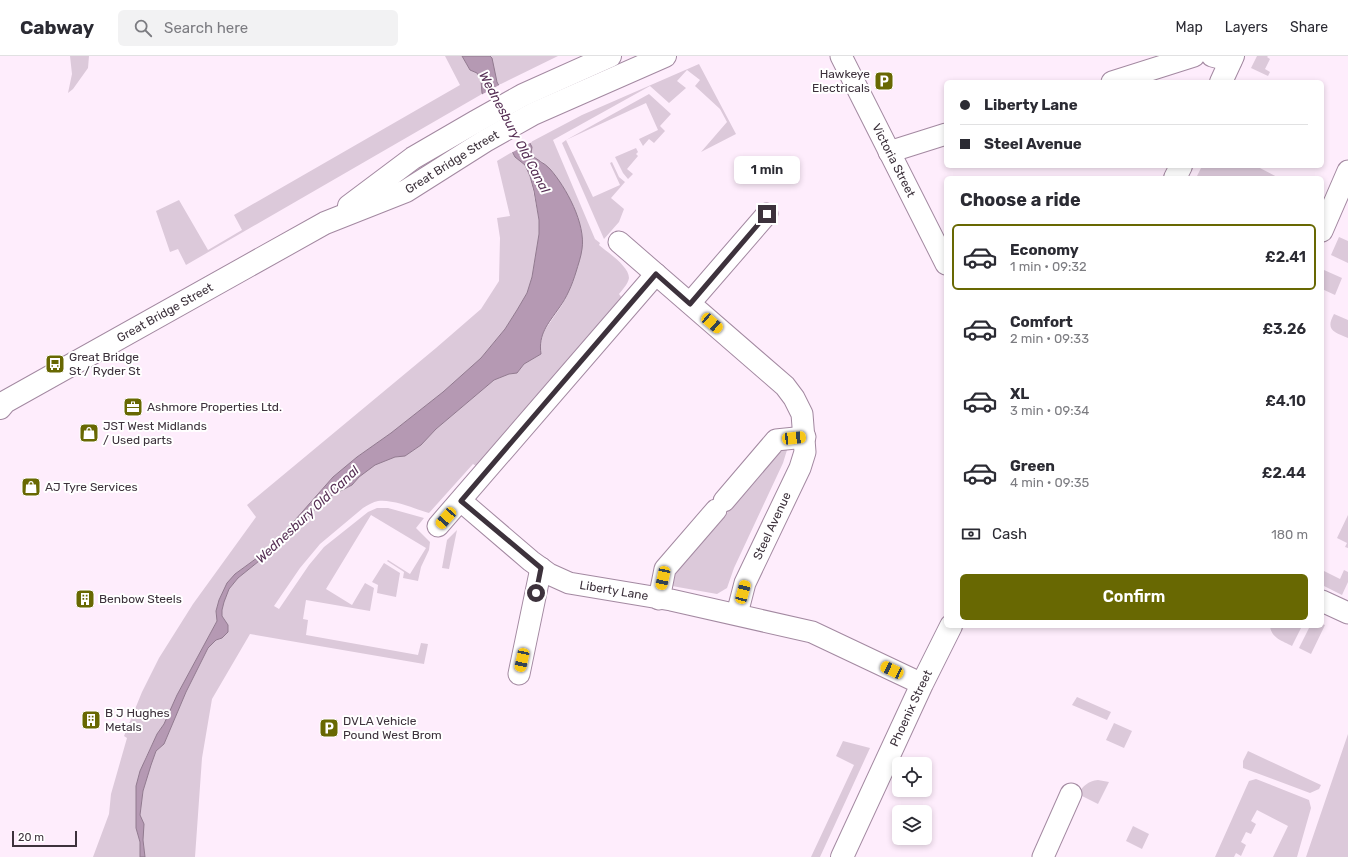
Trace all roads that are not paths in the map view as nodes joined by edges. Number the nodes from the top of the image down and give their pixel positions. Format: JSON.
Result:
{"nodes":[{"id":1,"x":610,"y":56,"type":"edge"},
{"id":2,"x":665,"y":56,"type":"edge"},
{"id":3,"x":841,"y":56,"type":"edge"},
{"id":4,"x":1194,"y":56,"type":"edge"},
{"id":5,"x":1226,"y":58,"type":"edge"},
{"id":6,"x":1118,"y":80,"type":"edge"},
{"id":7,"x":1221,"y":80,"type":"edge"},
{"id":8,"x":944,"y":135,"type":"edge"},
{"id":9,"x":889,"y":152,"type":"junction"},
{"id":10,"x":1348,"y":171,"type":"edge"},
{"id":11,"x":767,"y":214,"type":"dead end"},
{"id":12,"x":325,"y":223,"type":"junction"},
{"id":13,"x":1324,"y":226,"type":"edge"},
{"id":14,"x":619,"y":242,"type":"dead end"},
{"id":15,"x":944,"y":260,"type":"edge"},
{"id":16,"x":656,"y":274,"type":"junction"},
{"id":17,"x":690,"y":304,"type":"junction"},
{"id":18,"x":2,"y":404,"type":"edge"},
{"id":19,"x":805,"y":437,"type":"junction"},
{"id":20,"x":461,"y":501,"type":"junction"},
{"id":21,"x":438,"y":526,"type":"dead end"},
{"id":22,"x":541,"y":568,"type":"junction"},
{"id":23,"x":659,"y":599,"type":"junction"},
{"id":24,"x":1324,"y":602,"type":"edge"},
{"id":25,"x":1348,"y":613,"type":"edge"},
{"id":26,"x":737,"y":614,"type":"junction"},
{"id":27,"x":949,"y":628,"type":"edge"},
{"id":28,"x":519,"y":674,"type":"dead end"},
{"id":29,"x":922,"y":684,"type":"junction"},
{"id":30,"x":1071,"y":794,"type":"dead end"},
{"id":31,"x":842,"y":857,"type":"edge"},
{"id":32,"x":1043,"y":857,"type":"edge"}],
"edges":[{"from":1,"to":12,"type":"street","name":"Great Bridge Street"},
{"from":2,"to":12,"type":"street","name":"Great Bridge Street"},
{"from":3,"to":9,"type":"street","name":"Victoria Street"},
{"from":4,"to":6,"type":"street"},
{"from":5,"to":7,"type":"street"},
{"from":8,"to":9,"type":"street"},
{"from":9,"to":15,"type":"street","name":"Victoria Street"},
{"from":10,"to":13,"type":"street"},
{"from":11,"to":17,"type":"street"},
{"from":12,"to":18,"type":"street","name":"Great Bridge Street"},
{"from":14,"to":16,"type":"street","name":"Steel Avenue"},
{"from":16,"to":17,"type":"street","name":"Steel Avenue"},
{"from":16,"to":20,"type":"street"},
{"from":17,"to":19,"type":"street","name":"Steel Avenue"},
{"from":19,"to":23,"type":"street"},
{"from":19,"to":26,"type":"street","name":"Steel Avenue"},
{"from":20,"to":21,"type":"street"},
{"from":20,"to":22,"type":"street","name":"Liberty Lane"},
{"from":22,"to":23,"type":"street","name":"Liberty Lane"},
{"from":22,"to":28,"type":"street"},
{"from":23,"to":26,"type":"street","name":"Liberty Lane"},
{"from":24,"to":25,"type":"street"},
{"from":26,"to":29,"type":"street","name":"Liberty Lane"},
{"from":27,"to":29,"type":"street","name":"Phoenix Street"},
{"from":29,"to":31,"type":"street","name":"Phoenix Street"},
{"from":30,"to":32,"type":"street"}]}
